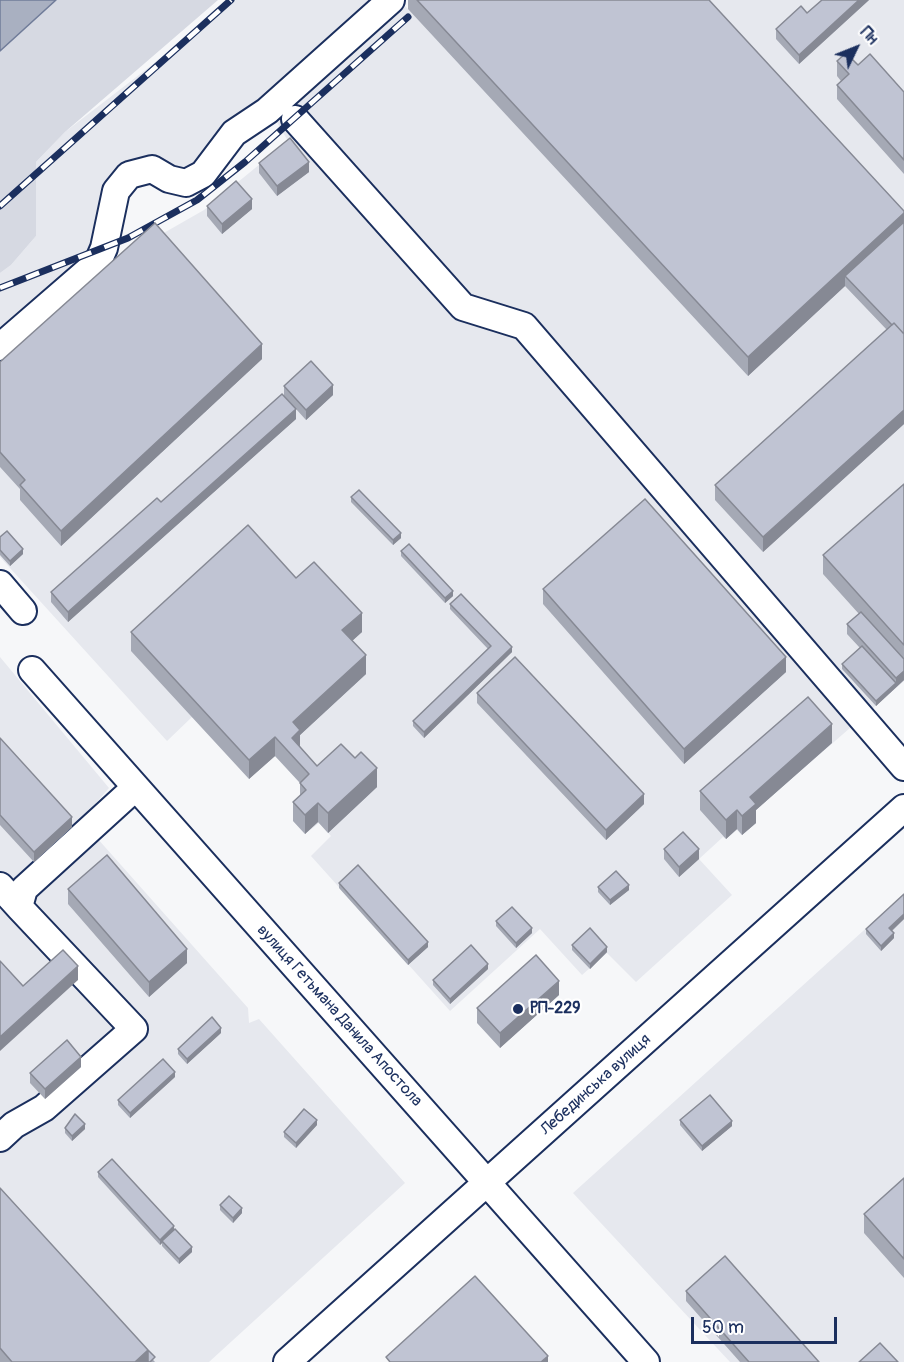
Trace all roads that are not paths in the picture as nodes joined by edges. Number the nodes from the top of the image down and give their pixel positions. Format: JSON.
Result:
{"nodes":[{"id":1,"x":391,"y":0,"type":"edge"},
{"id":2,"x":295,"y":119,"type":"dead end"},
{"id":3,"x":0,"y":347,"type":"edge"},
{"id":4,"x":0,"y":584,"type":"edge"},
{"id":5,"x":23,"y":611,"type":"dead end"},
{"id":6,"x":32,"y":670,"type":"dead end"},
{"id":7,"x":904,"y":767,"type":"edge"},
{"id":8,"x":136,"y":787,"type":"junction"},
{"id":9,"x":904,"y":808,"type":"edge"},
{"id":10,"x":0,"y":886,"type":"edge"},
{"id":11,"x":19,"y":907,"type":"junction"},
{"id":12,"x":0,"y":1138,"type":"edge"},
{"id":13,"x":487,"y":1183,"type":"junction"},
{"id":14,"x":287,"y":1362,"type":"edge"},
{"id":15,"x":646,"y":1362,"type":"edge"}],
"edges":[{"from":1,"to":3,"type":"street"},
{"from":2,"to":7,"type":"street"},
{"from":4,"to":5,"type":"street"},
{"from":6,"to":8,"type":"street","name":"вулиця Гетьмана Данила Апостола"},
{"from":8,"to":11,"type":"street"},
{"from":8,"to":13,"type":"street","name":"вулиця Гетьмана Данила Апостола"},
{"from":9,"to":13,"type":"street","name":"Лебединська вулиця"},
{"from":10,"to":11,"type":"street"},
{"from":11,"to":12,"type":"street"},
{"from":13,"to":14,"type":"street","name":"Лебединська вулиця"},
{"from":13,"to":15,"type":"street","name":"вулиця Гетьмана Данила Апостола"}]}
